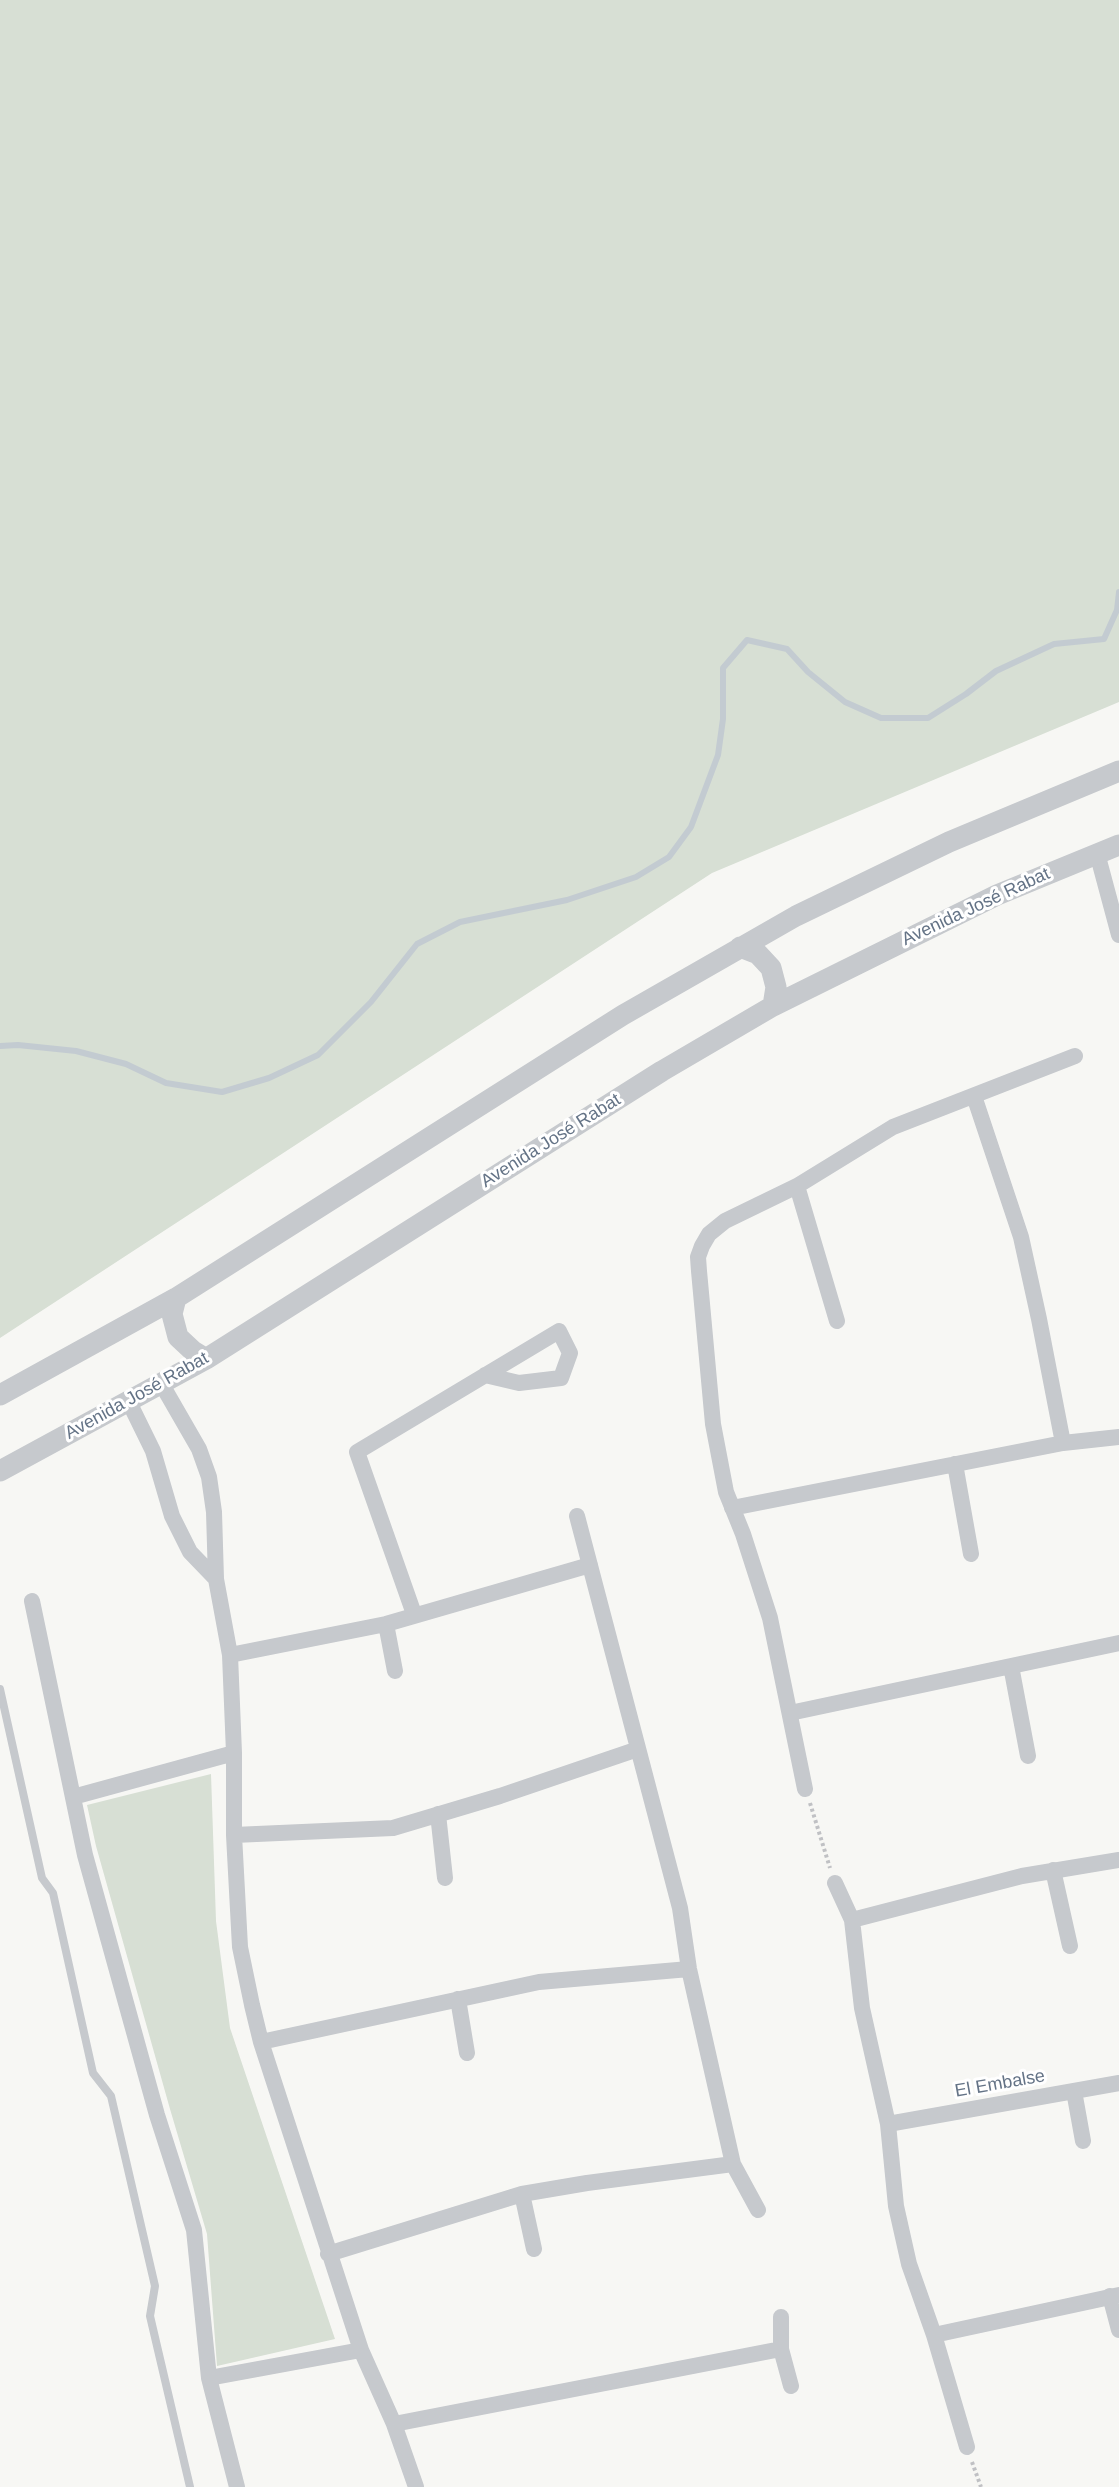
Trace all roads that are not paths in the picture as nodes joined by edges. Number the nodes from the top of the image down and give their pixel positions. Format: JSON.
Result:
{"nodes":[{"id":1,"x":1119,"y":771,"type":"edge"},
{"id":2,"x":1119,"y":845,"type":"edge"},
{"id":3,"x":1097,"y":854,"type":"junction"},
{"id":4,"x":1119,"y":935,"type":"edge"},
{"id":5,"x":740,"y":947,"type":"junction"},
{"id":6,"x":773,"y":1006,"type":"junction"},
{"id":7,"x":1075,"y":1056,"type":"dead end"},
{"id":8,"x":974,"y":1096,"type":"junction"},
{"id":9,"x":797,"y":1186,"type":"junction"},
{"id":10,"x":176,"y":1298,"type":"junction"},
{"id":11,"x":837,"y":1321,"type":"dead end"},
{"id":12,"x":206,"y":1359,"type":"junction"},
{"id":13,"x":485,"y":1375,"type":"junction"},
{"id":14,"x":161,"y":1383,"type":"junction"},
{"id":15,"x":0,"y":1395,"type":"edge"},
{"id":16,"x":129,"y":1402,"type":"junction"},
{"id":17,"x":1119,"y":1437,"type":"edge"},
{"id":18,"x":1063,"y":1443,"type":"junction"},
{"id":19,"x":955,"y":1464,"type":"junction"},
{"id":20,"x":0,"y":1471,"type":"edge"},
{"id":21,"x":732,"y":1508,"type":"junction"},
{"id":22,"x":578,"y":1516,"type":"dead end"},
{"id":23,"x":971,"y":1554,"type":"dead end"},
{"id":24,"x":590,"y":1565,"type":"junction"},
{"id":25,"x":216,"y":1579,"type":"junction"},
{"id":26,"x":32,"y":1601,"type":"dead end"},
{"id":27,"x":414,"y":1614,"type":"junction"},
{"id":28,"x":386,"y":1624,"type":"junction"},
{"id":29,"x":1119,"y":1643,"type":"edge"},
{"id":30,"x":230,"y":1655,"type":"junction"},
{"id":31,"x":1011,"y":1666,"type":"junction"},
{"id":32,"x":395,"y":1671,"type":"dead end"},
{"id":33,"x":0,"y":1689,"type":"edge"},
{"id":34,"x":790,"y":1713,"type":"junction"},
{"id":35,"x":638,"y":1749,"type":"junction"},
{"id":36,"x":234,"y":1753,"type":"junction"},
{"id":37,"x":1028,"y":1756,"type":"dead end"},
{"id":38,"x":805,"y":1789,"type":"road end"},
{"id":39,"x":73,"y":1797,"type":"junction"},
{"id":40,"x":438,"y":1814,"type":"junction"},
{"id":41,"x":234,"y":1835,"type":"junction"},
{"id":42,"x":1119,"y":1860,"type":"edge"},
{"id":43,"x":1053,"y":1870,"type":"junction"},
{"id":44,"x":445,"y":1878,"type":"dead end"},
{"id":45,"x":835,"y":1883,"type":"road end"},
{"id":46,"x":852,"y":1920,"type":"junction"},
{"id":47,"x":1070,"y":1946,"type":"dead end"},
{"id":48,"x":689,"y":1969,"type":"junction"},
{"id":49,"x":458,"y":1999,"type":"junction"},
{"id":50,"x":261,"y":2042,"type":"junction"},
{"id":51,"x":467,"y":2053,"type":"dead end"},
{"id":52,"x":1119,"y":2083,"type":"edge"},
{"id":53,"x":1074,"y":2091,"type":"junction"},
{"id":54,"x":888,"y":2124,"type":"junction"},
{"id":55,"x":1083,"y":2141,"type":"dead end"},
{"id":56,"x":733,"y":2164,"type":"junction"},
{"id":57,"x":522,"y":2194,"type":"junction"},
{"id":58,"x":758,"y":2210,"type":"dead end"},
{"id":59,"x":534,"y":2249,"type":"dead end"},
{"id":60,"x":328,"y":2254,"type":"junction"},
{"id":61,"x":1115,"y":2295,"type":"edge"},
{"id":62,"x":781,"y":2317,"type":"dead end"},
{"id":63,"x":1119,"y":2330,"type":"edge"},
{"id":64,"x":934,"y":2335,"type":"junction"},
{"id":65,"x":781,"y":2349,"type":"junction"},
{"id":66,"x":361,"y":2350,"type":"junction"},
{"id":67,"x":209,"y":2378,"type":"junction"},
{"id":68,"x":791,"y":2386,"type":"dead end"},
{"id":69,"x":394,"y":2424,"type":"junction"},
{"id":70,"x":967,"y":2447,"type":"road end"},
{"id":71,"x":190,"y":2487,"type":"edge"},
{"id":72,"x":237,"y":2487,"type":"edge"},
{"id":73,"x":416,"y":2487,"type":"edge"}],
"edges":[{"from":1,"to":5,"type":"street"},
{"from":2,"to":3,"type":"street","name":"Avenida José Rabat"},
{"from":3,"to":4,"type":"street"},
{"from":3,"to":6,"type":"street","name":"Avenida José Rabat"},
{"from":5,"to":6,"type":"street"},
{"from":5,"to":10,"type":"street"},
{"from":6,"to":12,"type":"street","name":"Avenida José Rabat"},
{"from":7,"to":8,"type":"street"},
{"from":8,"to":9,"type":"street"},
{"from":8,"to":18,"type":"street"},
{"from":9,"to":11,"type":"street"},
{"from":9,"to":21,"type":"street"},
{"from":10,"to":12,"type":"street"},
{"from":10,"to":15,"type":"street"},
{"from":12,"to":14,"type":"street","name":"Avenida José Rabat"},
{"from":13,"to":13,"type":"street"},
{"from":13,"to":27,"type":"street"},
{"from":14,"to":16,"type":"street","name":"Avenida José Rabat"},
{"from":14,"to":25,"type":"street"},
{"from":16,"to":20,"type":"street","name":"Avenida José Rabat"},
{"from":16,"to":25,"type":"street"},
{"from":17,"to":18,"type":"street"},
{"from":18,"to":19,"type":"street"},
{"from":19,"to":21,"type":"street"},
{"from":19,"to":23,"type":"street"},
{"from":21,"to":34,"type":"street"},
{"from":22,"to":24,"type":"street"},
{"from":24,"to":27,"type":"street"},
{"from":24,"to":35,"type":"street"},
{"from":25,"to":30,"type":"street"},
{"from":26,"to":39,"type":"street"},
{"from":27,"to":28,"type":"street"},
{"from":28,"to":30,"type":"street"},
{"from":28,"to":32,"type":"street"},
{"from":29,"to":31,"type":"street"},
{"from":30,"to":36,"type":"street"},
{"from":31,"to":34,"type":"street"},
{"from":31,"to":37,"type":"street"},
{"from":33,"to":71,"type":"lane"},
{"from":34,"to":38,"type":"street"},
{"from":35,"to":40,"type":"street"},
{"from":35,"to":48,"type":"street"},
{"from":36,"to":39,"type":"street"},
{"from":36,"to":41,"type":"street"},
{"from":39,"to":67,"type":"street"},
{"from":40,"to":41,"type":"street"},
{"from":40,"to":44,"type":"street"},
{"from":41,"to":50,"type":"street"},
{"from":42,"to":43,"type":"street"},
{"from":43,"to":46,"type":"street"},
{"from":43,"to":47,"type":"street"},
{"from":45,"to":46,"type":"street"},
{"from":46,"to":54,"type":"street"},
{"from":48,"to":49,"type":"street"},
{"from":48,"to":56,"type":"street"},
{"from":49,"to":50,"type":"street"},
{"from":49,"to":51,"type":"street"},
{"from":50,"to":60,"type":"street"},
{"from":52,"to":53,"type":"street","name":"El Embalse"},
{"from":53,"to":54,"type":"street","name":"El Embalse"},
{"from":53,"to":55,"type":"street"},
{"from":54,"to":64,"type":"street"},
{"from":56,"to":57,"type":"street"},
{"from":56,"to":58,"type":"street"},
{"from":57,"to":59,"type":"street"},
{"from":57,"to":60,"type":"street"},
{"from":60,"to":66,"type":"street"},
{"from":61,"to":63,"type":"street"},
{"from":61,"to":64,"type":"street"},
{"from":62,"to":65,"type":"street"},
{"from":64,"to":70,"type":"street"},
{"from":65,"to":68,"type":"street"},
{"from":65,"to":69,"type":"street"},
{"from":66,"to":67,"type":"street"},
{"from":66,"to":69,"type":"street"},
{"from":67,"to":72,"type":"street"},
{"from":69,"to":73,"type":"street"}]}
